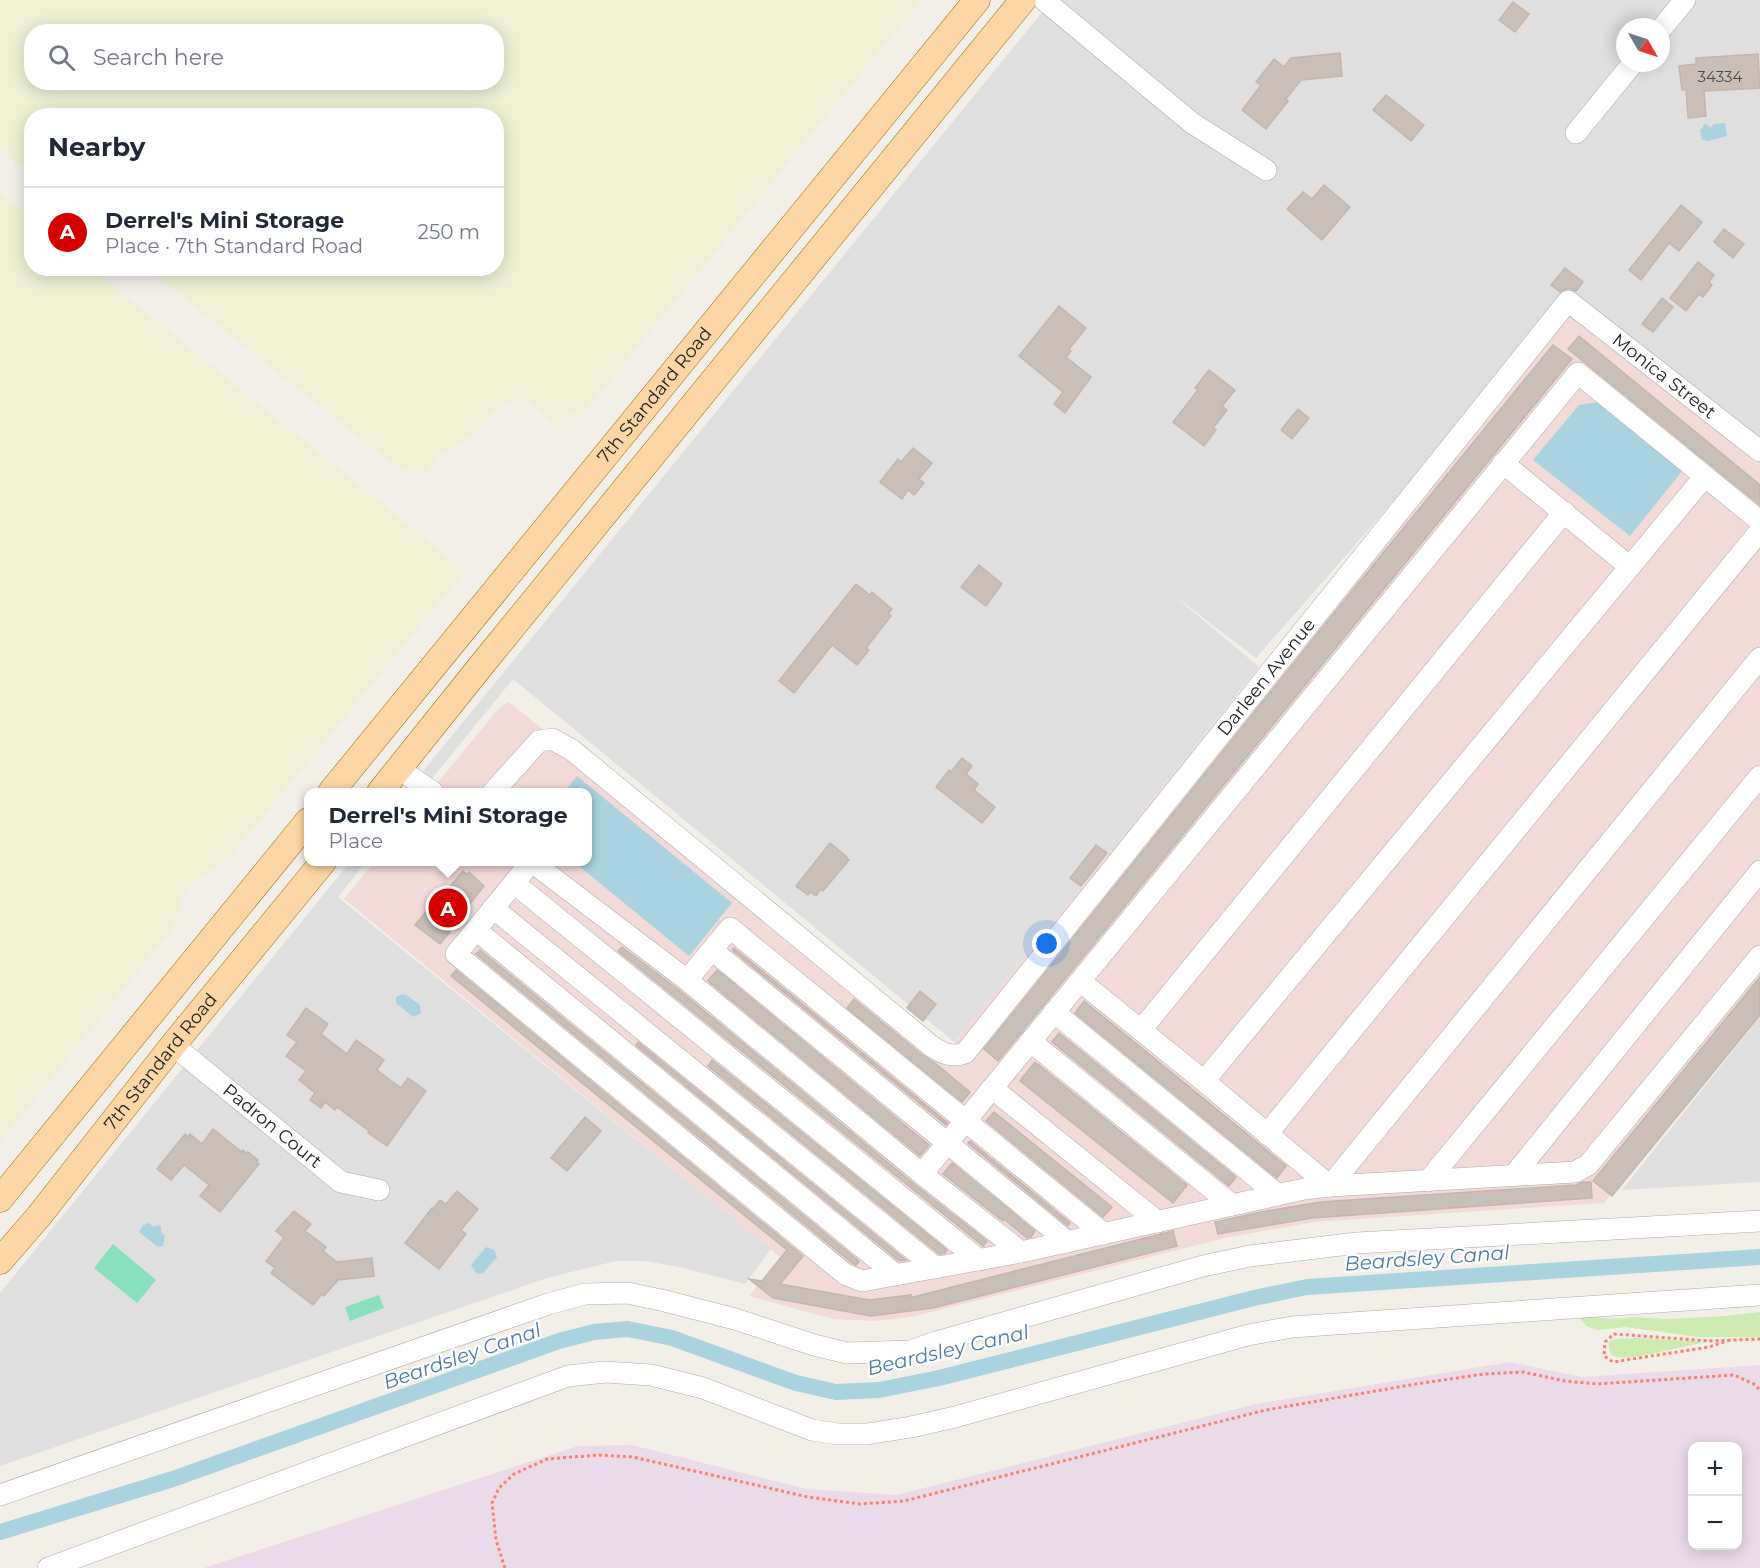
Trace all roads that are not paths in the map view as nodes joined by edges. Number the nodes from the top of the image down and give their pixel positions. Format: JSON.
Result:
{"nodes":[{"id":1,"x":977,"y":0,"type":"edge"},
{"id":2,"x":1023,"y":0,"type":"edge"},
{"id":3,"x":1044,"y":0,"type":"edge"},
{"id":4,"x":1685,"y":0,"type":"edge"},
{"id":5,"x":1670,"y":18,"type":"edge"},
{"id":6,"x":1626,"y":72,"type":"edge"},
{"id":7,"x":1576,"y":134,"type":"dead end"},
{"id":8,"x":1266,"y":170,"type":"dead end"},
{"id":9,"x":1568,"y":301,"type":"joint"},
{"id":10,"x":1760,"y":451,"type":"edge"},
{"id":11,"x":1503,"y":463,"type":"junction"},
{"id":12,"x":1705,"y":476,"type":"junction"},
{"id":13,"x":1564,"y":512,"type":"junction"},
{"id":14,"x":1760,"y":520,"type":"edge"},
{"id":15,"x":1760,"y":531,"type":"edge"},
{"id":16,"x":1630,"y":567,"type":"junction"},
{"id":17,"x":1760,"y":658,"type":"edge"},
{"id":18,"x":399,"y":769,"type":"junction"},
{"id":19,"x":1760,"y":776,"type":"edge"},
{"id":20,"x":335,"y":788,"type":"edge"},
{"id":21,"x":383,"y":788,"type":"edge"},
{"id":22,"x":427,"y":788,"type":"edge"},
{"id":23,"x":497,"y":788,"type":"edge"},
{"id":24,"x":304,"y":827,"type":"edge"},
{"id":25,"x":319,"y":866,"type":"edge"},
{"id":26,"x":528,"y":866,"type":"edge"},
{"id":27,"x":539,"y":866,"type":"edge"},
{"id":28,"x":1760,"y":871,"type":"edge"},
{"id":29,"x":514,"y":883,"type":"junction"},
{"id":30,"x":494,"y":908,"type":"junction"},
{"id":31,"x":476,"y":930,"type":"junction"},
{"id":32,"x":712,"y":950,"type":"junction"},
{"id":33,"x":1760,"y":956,"type":"edge"},
{"id":34,"x":687,"y":980,"type":"junction"},
{"id":35,"x":1080,"y":981,"type":"junction"},
{"id":36,"x":1054,"y":1012,"type":"junction"},
{"id":37,"x":1141,"y":1030,"type":"junction"},
{"id":38,"x":1030,"y":1041,"type":"junction"},
{"id":39,"x":173,"y":1045,"type":"junction"},
{"id":40,"x":1204,"y":1081,"type":"junction"},
{"id":41,"x":992,"y":1088,"type":"junction"},
{"id":42,"x":966,"y":1120,"type":"junction"},
{"id":43,"x":1267,"y":1134,"type":"junction"},
{"id":44,"x":947,"y":1143,"type":"junction"},
{"id":45,"x":922,"y":1174,"type":"junction"},
{"id":46,"x":1514,"y":1175,"type":"junction"},
{"id":47,"x":1428,"y":1181,"type":"junction"},
{"id":48,"x":1330,"y":1186,"type":"junction"},
{"id":49,"x":379,"y":1190,"type":"dead end"},
{"id":50,"x":1278,"y":1195,"type":"junction"},
{"id":51,"x":0,"y":1199,"type":"edge"},
{"id":52,"x":1232,"y":1205,"type":"junction"},
{"id":53,"x":1158,"y":1221,"type":"junction"},
{"id":54,"x":1760,"y":1221,"type":"edge"},
{"id":55,"x":1104,"y":1234,"type":"junction"},
{"id":56,"x":1068,"y":1242,"type":"junction"},
{"id":57,"x":1021,"y":1252,"type":"junction"},
{"id":58,"x":979,"y":1260,"type":"junction"},
{"id":59,"x":0,"y":1261,"type":"edge"},
{"id":60,"x":936,"y":1268,"type":"junction"},
{"id":61,"x":896,"y":1275,"type":"junction"},
{"id":62,"x":1760,"y":1295,"type":"edge"},
{"id":63,"x":0,"y":1495,"type":"edge"},
{"id":64,"x":48,"y":1568,"type":"edge"}],
"edges":[{"from":1,"to":20,"type":"main road","name":"7th Standard Road"},
{"from":2,"to":18,"type":"main road","name":"7th Standard Road"},
{"from":3,"to":8,"type":"street"},
{"from":4,"to":5,"type":"street"},
{"from":6,"to":7,"type":"street"},
{"from":9,"to":10,"type":"street","name":"Monica Street"},
{"from":9,"to":23,"type":"street","name":"Darleen Avenue"},
{"from":11,"to":12,"type":"street"},
{"from":11,"to":13,"type":"street"},
{"from":11,"to":35,"type":"street"},
{"from":12,"to":14,"type":"street"},
{"from":12,"to":16,"type":"street"},
{"from":13,"to":16,"type":"street"},
{"from":13,"to":37,"type":"street"},
{"from":15,"to":43,"type":"street"},
{"from":16,"to":40,"type":"street"},
{"from":17,"to":48,"type":"street"},
{"from":18,"to":21,"type":"main road","name":"7th Standard Road"},
{"from":18,"to":22,"type":"street"},
{"from":19,"to":47,"type":"street"},
{"from":24,"to":51,"type":"main road","name":"7th Standard Road"},
{"from":25,"to":39,"type":"main road","name":"7th Standard Road"},
{"from":26,"to":29,"type":"street"},
{"from":27,"to":34,"type":"street"},
{"from":28,"to":46,"type":"street"},
{"from":29,"to":30,"type":"street"},
{"from":29,"to":58,"type":"street"},
{"from":30,"to":31,"type":"street"},
{"from":30,"to":60,"type":"street"},
{"from":31,"to":61,"type":"street"},
{"from":31,"to":61,"type":"street"},
{"from":32,"to":34,"type":"street"},
{"from":32,"to":42,"type":"street"},
{"from":32,"to":44,"type":"street"},
{"from":33,"to":46,"type":"street"},
{"from":34,"to":45,"type":"street"},
{"from":35,"to":36,"type":"street"},
{"from":35,"to":37,"type":"street"},
{"from":36,"to":38,"type":"street"},
{"from":36,"to":50,"type":"street"},
{"from":37,"to":40,"type":"street"},
{"from":38,"to":41,"type":"street"},
{"from":38,"to":52,"type":"street"},
{"from":39,"to":49,"type":"street","name":"Padron Court"},
{"from":39,"to":59,"type":"main road","name":"7th Standard Road"},
{"from":40,"to":43,"type":"street"},
{"from":41,"to":42,"type":"street"},
{"from":41,"to":53,"type":"street"},
{"from":42,"to":44,"type":"street"},
{"from":42,"to":55,"type":"street"},
{"from":43,"to":48,"type":"street"},
{"from":44,"to":45,"type":"street"},
{"from":44,"to":56,"type":"street"},
{"from":45,"to":57,"type":"street"},
{"from":46,"to":47,"type":"street"},
{"from":47,"to":48,"type":"street"},
{"from":48,"to":50,"type":"street"},
{"from":50,"to":52,"type":"street"},
{"from":52,"to":53,"type":"street"},
{"from":53,"to":55,"type":"street"},
{"from":54,"to":63,"type":"street"},
{"from":55,"to":56,"type":"street"},
{"from":56,"to":57,"type":"street"},
{"from":57,"to":58,"type":"street"},
{"from":58,"to":60,"type":"street"},
{"from":60,"to":61,"type":"street"},
{"from":62,"to":64,"type":"street"}]}
